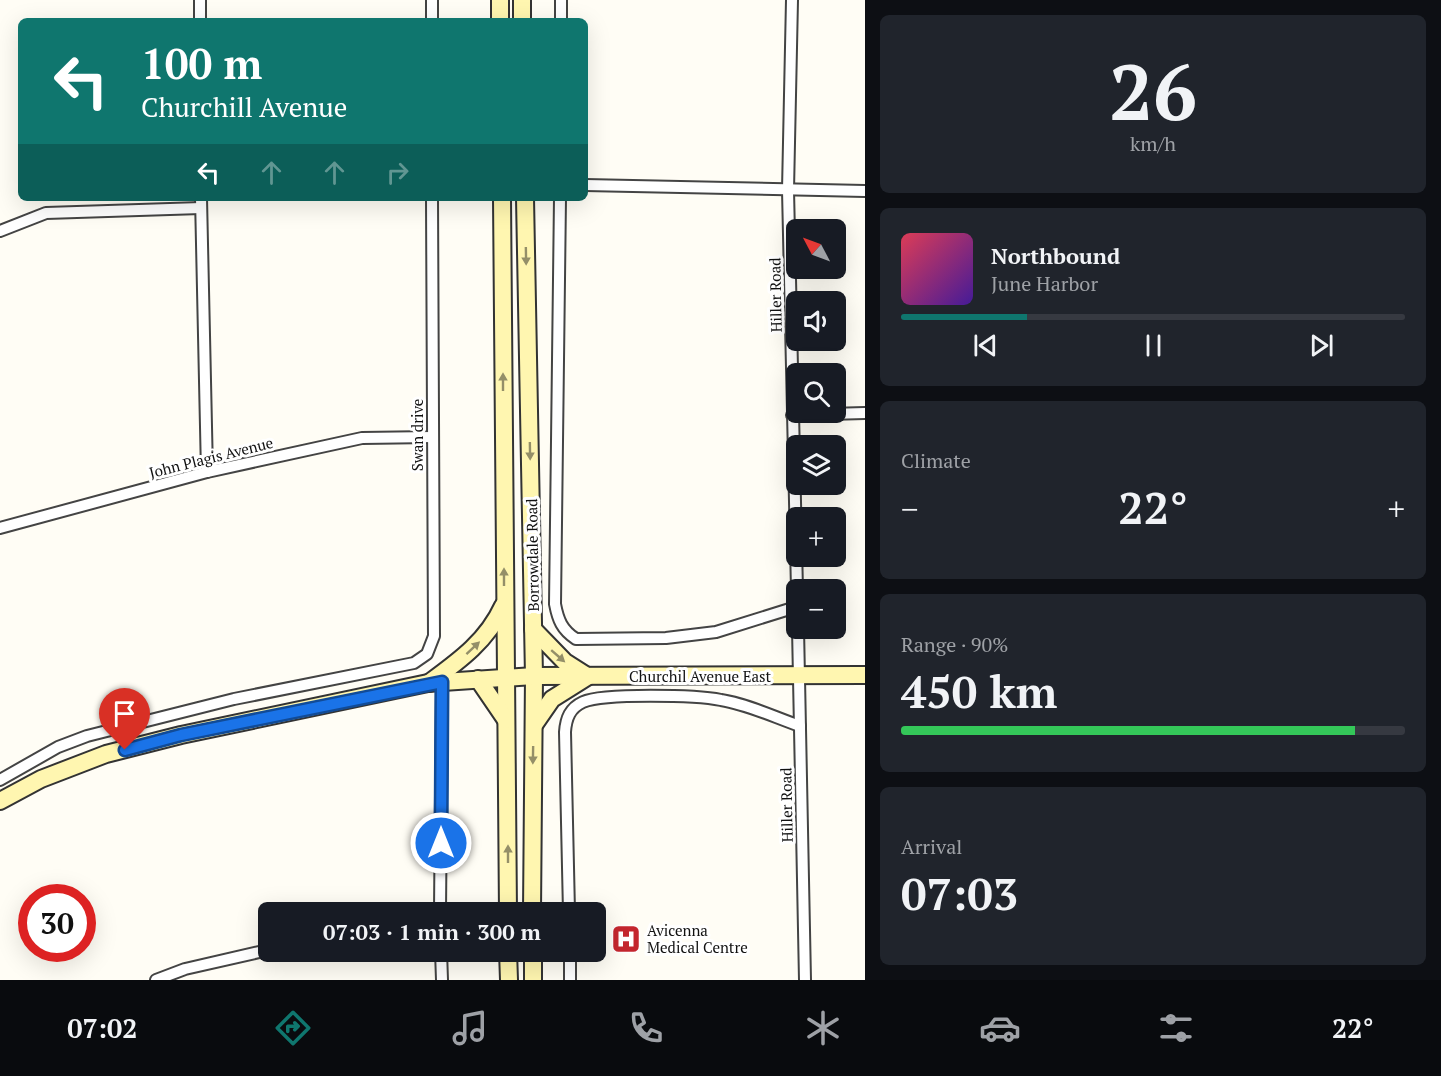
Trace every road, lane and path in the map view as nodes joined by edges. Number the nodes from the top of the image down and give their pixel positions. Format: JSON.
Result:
{"nodes":[{"id":1,"x":200,"y":0,"type":"edge"},
{"id":2,"x":432,"y":0,"type":"edge"},
{"id":3,"x":500,"y":0,"type":"edge"},
{"id":4,"x":522,"y":0,"type":"edge"},
{"id":5,"x":561,"y":0,"type":"edge"},
{"id":6,"x":792,"y":0,"type":"edge"},
{"id":7,"x":200,"y":18,"type":"edge"},
{"id":8,"x":432,"y":18,"type":"edge"},
{"id":9,"x":500,"y":18,"type":"edge"},
{"id":10,"x":522,"y":18,"type":"edge"},
{"id":11,"x":561,"y":18,"type":"edge"},
{"id":12,"x":588,"y":185,"type":"edge"},
{"id":13,"x":788,"y":190,"type":"junction"},
{"id":14,"x":865,"y":191,"type":"edge"},
{"id":15,"x":432,"y":201,"type":"edge"},
{"id":16,"x":502,"y":201,"type":"edge"},
{"id":17,"x":525,"y":201,"type":"edge"},
{"id":18,"x":560,"y":201,"type":"edge"},
{"id":19,"x":201,"y":203,"type":"edge"},
{"id":20,"x":0,"y":231,"type":"edge"},
{"id":21,"x":791,"y":363,"type":"edge"},
{"id":22,"x":865,"y":413,"type":"edge"},
{"id":23,"x":846,"y":414,"type":"edge"},
{"id":24,"x":792,"y":423,"type":"edge"},
{"id":25,"x":432,"y":437,"type":"junction"},
{"id":26,"x":207,"y":472,"type":"junction"},
{"id":27,"x":0,"y":528,"type":"edge"},
{"id":28,"x":796,"y":579,"type":"edge"},
{"id":29,"x":505,"y":602,"type":"junction"},
{"id":30,"x":786,"y":610,"type":"edge"},
{"id":31,"x":533,"y":629,"type":"junction"},
{"id":32,"x":798,"y":639,"type":"edge"},
{"id":33,"x":865,"y":675,"type":"edge"},
{"id":34,"x":534,"y":676,"type":"junction"},
{"id":35,"x":588,"y":676,"type":"junction"},
{"id":36,"x":799,"y":676,"type":"junction"},
{"id":37,"x":478,"y":678,"type":"junction"},
{"id":38,"x":506,"y":678,"type":"junction"},
{"id":39,"x":435,"y":683,"type":"junction"},
{"id":40,"x":269,"y":693,"type":"junction"},
{"id":41,"x":274,"y":717,"type":"junction"},
{"id":42,"x":508,"y":724,"type":"junction"},
{"id":43,"x":800,"y":726,"type":"junction"},
{"id":44,"x":533,"y":727,"type":"junction"},
{"id":45,"x":0,"y":780,"type":"edge"},
{"id":46,"x":0,"y":801,"type":"edge"},
{"id":47,"x":440,"y":902,"type":"edge"},
{"id":48,"x":508,"y":902,"type":"edge"},
{"id":49,"x":532,"y":902,"type":"edge"},
{"id":50,"x":569,"y":902,"type":"edge"},
{"id":51,"x":258,"y":952,"type":"edge"},
{"id":52,"x":441,"y":962,"type":"edge"},
{"id":53,"x":508,"y":962,"type":"edge"},
{"id":54,"x":533,"y":962,"type":"edge"},
{"id":55,"x":570,"y":962,"type":"edge"},
{"id":56,"x":156,"y":980,"type":"edge"},
{"id":57,"x":442,"y":980,"type":"edge"},
{"id":58,"x":508,"y":980,"type":"edge"},
{"id":59,"x":533,"y":980,"type":"edge"},
{"id":60,"x":570,"y":980,"type":"edge"},
{"id":61,"x":805,"y":980,"type":"edge"}],
"edges":[{"from":1,"to":7,"type":"street"},
{"from":2,"to":8,"type":"street"},
{"from":3,"to":9,"type":"main road"},
{"from":4,"to":10,"type":"main road"},
{"from":5,"to":11,"type":"street"},
{"from":6,"to":13,"type":"street","name":"Hiller Road"},
{"from":12,"to":13,"type":"street"},
{"from":13,"to":14,"type":"street"},
{"from":13,"to":21,"type":"street","name":"Hiller Road"},
{"from":15,"to":25,"type":"street","name":"Swan drive"},
{"from":29,"to":16,"type":"main road","name":"Borrowdale Road","one_way":true},
{"from":17,"to":31,"type":"main road","name":"Borrowdale Road","one_way":true},
{"from":18,"to":30,"type":"street"},
{"from":19,"to":20,"type":"street"},
{"from":19,"to":26,"type":"street"},
{"from":22,"to":23,"type":"street"},
{"from":24,"to":28,"type":"street","name":"Hiller Road"},
{"from":25,"to":26,"type":"street","name":"John Plagis Avenue"},
{"from":25,"to":40,"type":"street","name":"Swan drive"},
{"from":26,"to":27,"type":"street","name":"John Plagis Avenue"},
{"from":29,"to":38,"type":"main road","name":"Borrowdale Road"},
{"from":39,"to":29,"type":"main road","one_way":true},
{"from":31,"to":34,"type":"main road","name":"Borrowdale Road"},
{"from":31,"to":35,"type":"main road","one_way":true},
{"from":32,"to":36,"type":"street","name":"Hiller Road"},
{"from":33,"to":36,"type":"main road","name":"Churchil Avenue East"},
{"from":34,"to":35,"type":"main road","name":"Churchil Avenue East"},
{"from":34,"to":38,"type":"main road","name":"Churchil Avenue East"},
{"from":34,"to":44,"type":"main road","name":"Borrowdale Road"},
{"from":35,"to":36,"type":"main road","name":"Churchil Avenue East"},
{"from":35,"to":44,"type":"main road"},
{"from":36,"to":43,"type":"street","name":"Hiller Road"},
{"from":37,"to":38,"type":"main road","name":"Churchil Avenue East"},
{"from":37,"to":39,"type":"main road","name":"Churchil Avenue East"},
{"from":37,"to":42,"type":"main road"},
{"from":38,"to":42,"type":"main road","name":"Borrowdale Road"},
{"from":39,"to":41,"type":"main road","name":"Churchil Avenue East"},
{"from":39,"to":47,"type":"street"},
{"from":40,"to":41,"type":"street"},
{"from":40,"to":45,"type":"street"},
{"from":41,"to":46,"type":"main road","name":"Churchil Avenue East"},
{"from":48,"to":42,"type":"main road","name":"Borrowdale Road","one_way":true},
{"from":43,"to":50,"type":"street","name":"Churchil Avenue East"},
{"from":43,"to":61,"type":"street","name":"Hiller Road"},
{"from":44,"to":49,"type":"main road","name":"Borrowdale Road","one_way":true},
{"from":51,"to":56,"type":"street"},
{"from":52,"to":57,"type":"street"},
{"from":53,"to":58,"type":"main road"},
{"from":54,"to":59,"type":"main road"},
{"from":55,"to":60,"type":"street"}]}
